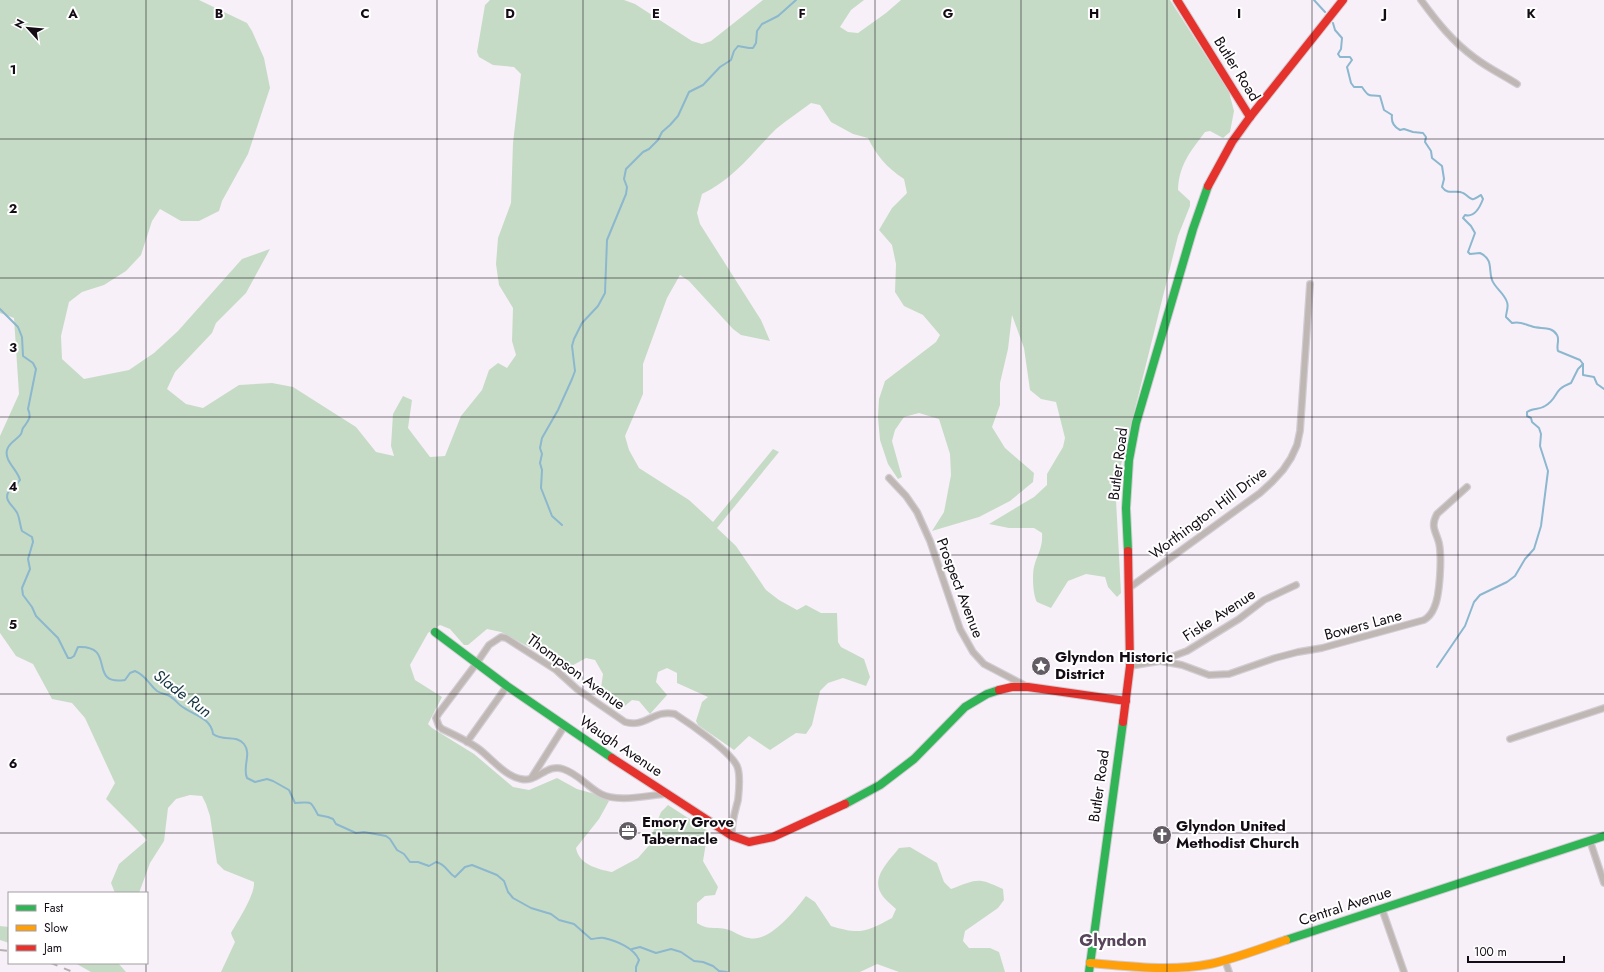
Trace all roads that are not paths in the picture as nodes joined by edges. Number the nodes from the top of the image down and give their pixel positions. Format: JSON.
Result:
{"nodes":[{"id":1,"x":1177,"y":0,"type":"edge"},
{"id":2,"x":1343,"y":0,"type":"edge"},
{"id":3,"x":1421,"y":0,"type":"edge"},
{"id":4,"x":1517,"y":84,"type":"dead end"},
{"id":5,"x":1250,"y":117,"type":"junction"},
{"id":6,"x":1310,"y":284,"type":"dead end"},
{"id":7,"x":889,"y":478,"type":"dead end"},
{"id":8,"x":1467,"y":487,"type":"dead end"},
{"id":9,"x":1296,"y":585,"type":"dead end"},
{"id":10,"x":1129,"y":588,"type":"junction"},
{"id":11,"x":435,"y":632,"type":"dead end"},
{"id":12,"x":1160,"y":661,"type":"junction"},
{"id":13,"x":476,"y":664,"type":"junction"},
{"id":14,"x":1130,"y":666,"type":"junction"},
{"id":15,"x":507,"y":686,"type":"junction"},
{"id":16,"x":1028,"y":688,"type":"junction"},
{"id":17,"x":1126,"y":701,"type":"junction"},
{"id":18,"x":1604,"y":708,"type":"edge"},
{"id":19,"x":565,"y":725,"type":"junction"},
{"id":20,"x":1510,"y":739,"type":"dead end"},
{"id":21,"x":467,"y":742,"type":"junction"},
{"id":22,"x":532,"y":778,"type":"junction"},
{"id":23,"x":667,"y":794,"type":"junction"},
{"id":24,"x":732,"y":836,"type":"junction"},
{"id":25,"x":1604,"y":836,"type":"edge"},
{"id":26,"x":1590,"y":841,"type":"junction"},
{"id":27,"x":1604,"y":883,"type":"edge"},
{"id":28,"x":1382,"y":909,"type":"junction"},
{"id":29,"x":1225,"y":960,"type":"junction"},
{"id":30,"x":1090,"y":963,"type":"junction"},
{"id":31,"x":1089,"y":972,"type":"edge"},
{"id":32,"x":1229,"y":972,"type":"edge"},
{"id":33,"x":1404,"y":972,"type":"edge"}],
"edges":[{"from":1,"to":5,"type":"main road","name":"Butler Road"},
{"from":2,"to":5,"type":"main road"},
{"from":3,"to":4,"type":"street"},
{"from":5,"to":10,"type":"main road","name":"Butler Road"},
{"from":6,"to":10,"type":"street","name":"Worthington Hill Drive"},
{"from":7,"to":16,"type":"street","name":"Prospect Avenue"},
{"from":8,"to":12,"type":"street","name":"Bowers Lane"},
{"from":9,"to":12,"type":"street","name":"Fiske Avenue"},
{"from":10,"to":14,"type":"main road","name":"Butler Road"},
{"from":11,"to":13,"type":"main road","name":"Waugh Avenue"},
{"from":12,"to":14,"type":"street","name":"Fiske Avenue"},
{"from":13,"to":15,"type":"main road","name":"Waugh Avenue"},
{"from":13,"to":21,"type":"street"},
{"from":13,"to":24,"type":"street","name":"Thompson Avenue"},
{"from":14,"to":17,"type":"main road","name":"Butler Road"},
{"from":15,"to":19,"type":"main road","name":"Waugh Avenue"},
{"from":15,"to":21,"type":"street"},
{"from":16,"to":17,"type":"main road"},
{"from":16,"to":24,"type":"main road","name":"Waugh Avenue"},
{"from":17,"to":30,"type":"main road","name":"Butler Road"},
{"from":18,"to":20,"type":"street"},
{"from":19,"to":22,"type":"street"},
{"from":19,"to":23,"type":"main road","name":"Waugh Avenue"},
{"from":21,"to":22,"type":"street"},
{"from":22,"to":23,"type":"street"},
{"from":23,"to":24,"type":"main road","name":"Waugh Avenue"},
{"from":25,"to":26,"type":"main road","name":"Central Avenue"},
{"from":26,"to":27,"type":"street"},
{"from":26,"to":28,"type":"main road","name":"Central Avenue"},
{"from":28,"to":29,"type":"main road","name":"Central Avenue"},
{"from":28,"to":33,"type":"street"},
{"from":29,"to":30,"type":"main road","name":"Central Avenue"},
{"from":29,"to":32,"type":"street"},
{"from":30,"to":31,"type":"main road","name":"Butler Road"}]}
